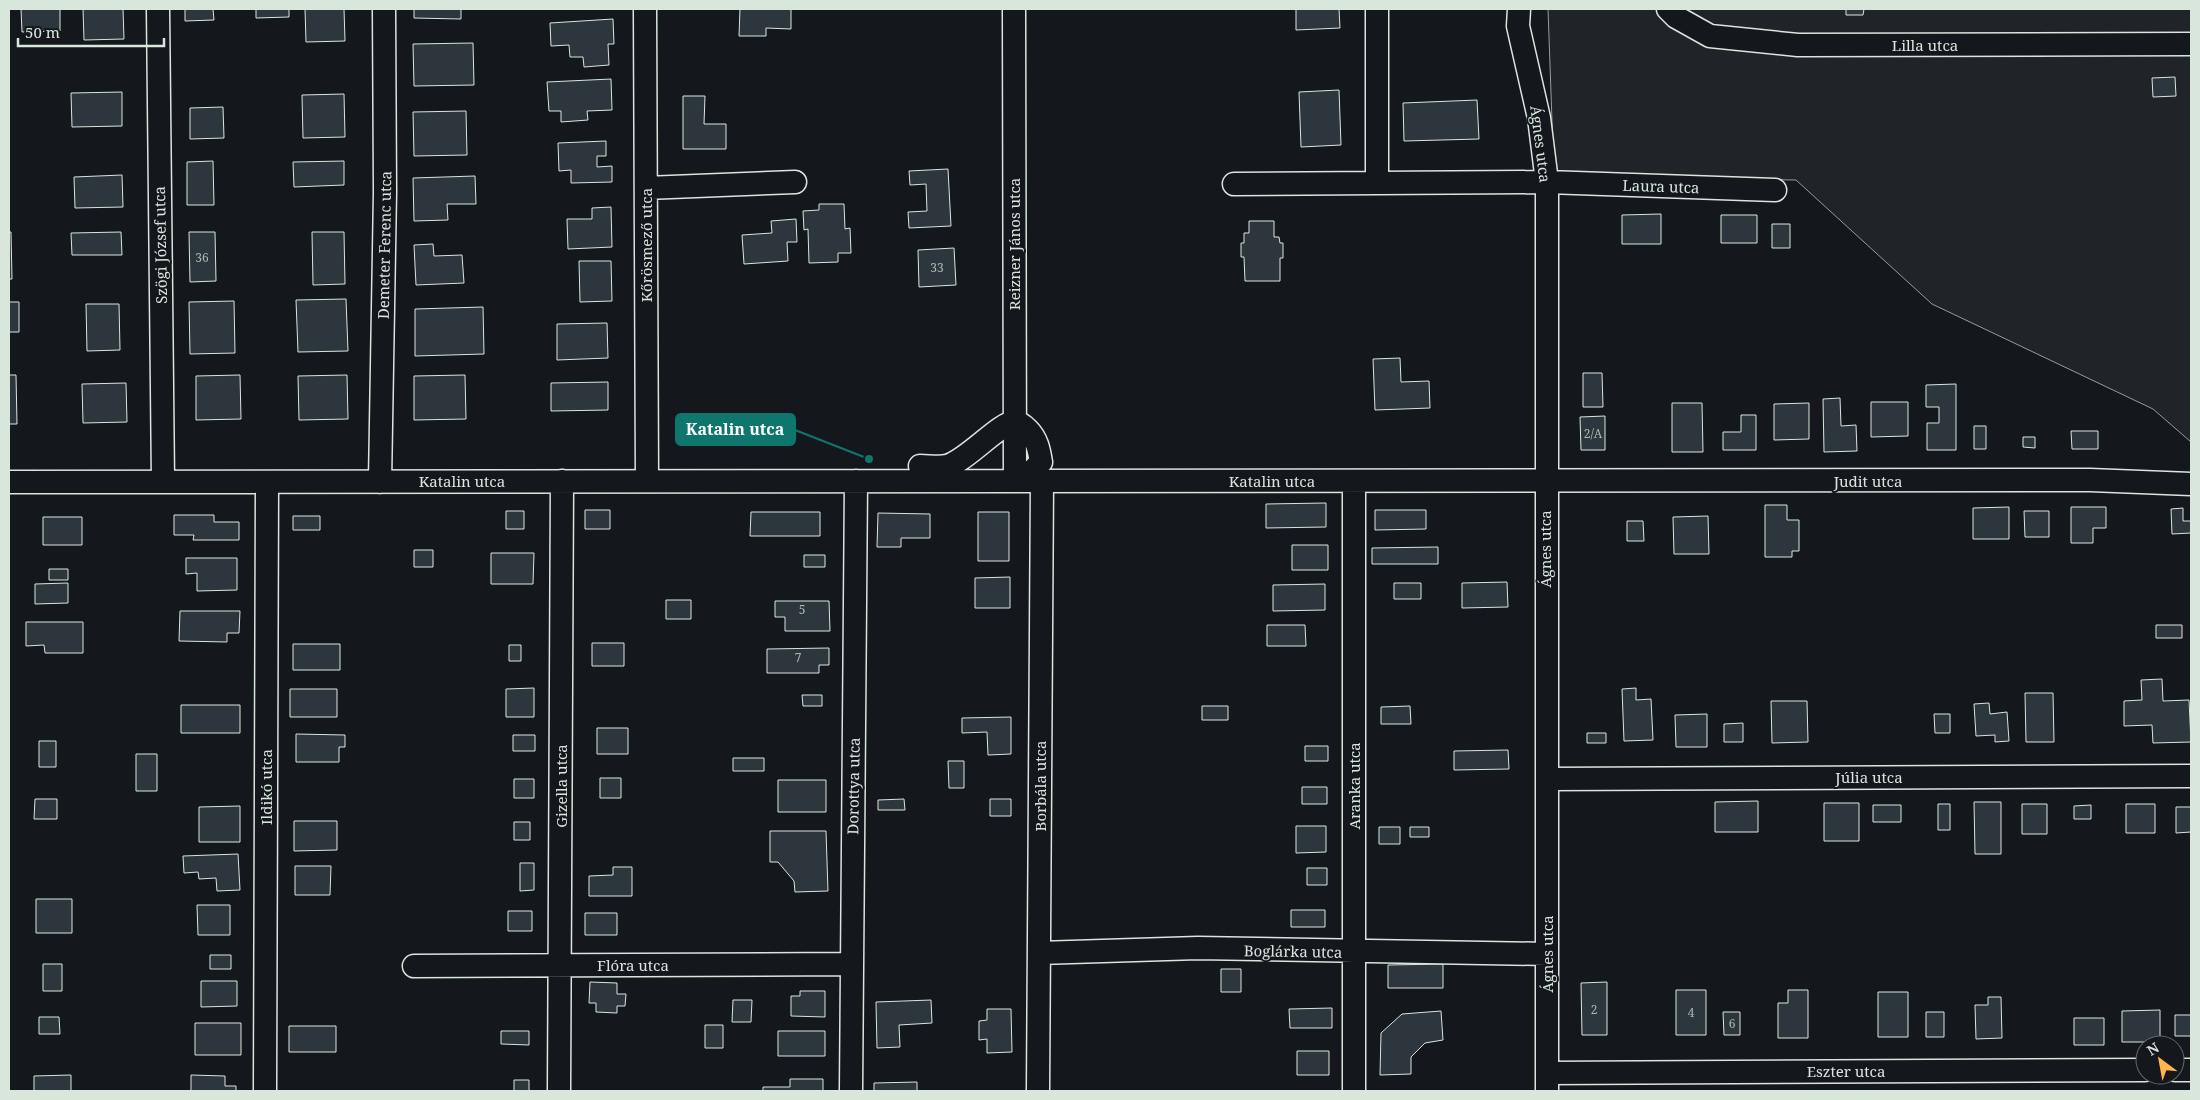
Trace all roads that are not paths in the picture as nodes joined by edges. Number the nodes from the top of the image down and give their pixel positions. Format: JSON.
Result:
{"nodes":[{"id":1,"x":158,"y":9,"type":"edge"},
{"id":2,"x":384,"y":9,"type":"edge"},
{"id":3,"x":645,"y":9,"type":"edge"},
{"id":4,"x":1014,"y":9,"type":"edge"},
{"id":5,"x":1377,"y":9,"type":"edge"},
{"id":6,"x":1519,"y":9,"type":"edge"},
{"id":7,"x":1668,"y":9,"type":"edge"},
{"id":8,"x":2191,"y":44,"type":"edge"},
{"id":9,"x":795,"y":182,"type":"dead end"},
{"id":10,"x":1547,"y":182,"type":"junction"},
{"id":11,"x":1377,"y":183,"type":"junction"},
{"id":12,"x":1234,"y":184,"type":"dead end"},
{"id":13,"x":646,"y":188,"type":"junction"},
{"id":14,"x":1775,"y":190,"type":"dead end"},
{"id":15,"x":1015,"y":422,"type":"junction"},
{"id":16,"x":1015,"y":480,"type":"junction"},
{"id":17,"x":1042,"y":480,"type":"junction"},
{"id":18,"x":562,"y":481,"type":"junction"},
{"id":19,"x":647,"y":481,"type":"junction"},
{"id":20,"x":826,"y":481,"type":"junction"},
{"id":21,"x":856,"y":481,"type":"junction"},
{"id":22,"x":1354,"y":481,"type":"junction"},
{"id":23,"x":9,"y":482,"type":"edge"},
{"id":24,"x":163,"y":482,"type":"junction"},
{"id":25,"x":268,"y":482,"type":"junction"},
{"id":26,"x":380,"y":482,"type":"junction"},
{"id":27,"x":1545,"y":482,"type":"junction"},
{"id":28,"x":2191,"y":484,"type":"edge"},
{"id":29,"x":2191,"y":776,"type":"edge"},
{"id":30,"x":1547,"y":779,"type":"junction"},
{"id":31,"x":1355,"y":952,"type":"junction"},
{"id":32,"x":1039,"y":953,"type":"junction"},
{"id":33,"x":1547,"y":954,"type":"junction"},
{"id":34,"x":851,"y":964,"type":"junction"},
{"id":35,"x":414,"y":966,"type":"dead end"},
{"id":36,"x":560,"y":966,"type":"junction"},
{"id":37,"x":2135,"y":1070,"type":"edge"},
{"id":38,"x":1547,"y":1082,"type":"edge"},
{"id":39,"x":265,"y":1091,"type":"edge"},
{"id":40,"x":559,"y":1091,"type":"edge"},
{"id":41,"x":851,"y":1091,"type":"edge"},
{"id":42,"x":1038,"y":1091,"type":"edge"},
{"id":43,"x":1354,"y":1091,"type":"edge"}],
"edges":[{"from":1,"to":24,"type":"street","name":"Szögi József utca"},
{"from":2,"to":26,"type":"street","name":"Demeter Ferenc utca"},
{"from":3,"to":13,"type":"street","name":"Kőrösmező utca"},
{"from":4,"to":15,"type":"street","name":"Reizner János utca"},
{"from":5,"to":11,"type":"street"},
{"from":6,"to":10,"type":"street","name":"Ágnes utca"},
{"from":7,"to":8,"type":"street","name":"Lilla utca"},
{"from":9,"to":13,"type":"street"},
{"from":10,"to":11,"type":"street","name":"Laura utca"},
{"from":10,"to":14,"type":"street","name":"Laura utca"},
{"from":10,"to":27,"type":"street","name":"Ágnes utca"},
{"from":11,"to":12,"type":"street","name":"Laura utca"},
{"from":13,"to":19,"type":"street","name":"Kőrösmező utca"},
{"from":15,"to":16,"type":"street","name":"Reizner János utca"},
{"from":15,"to":20,"type":"street"},
{"from":16,"to":17,"type":"street","name":"Katalin utca"},
{"from":16,"to":21,"type":"street","name":"Katalin utca"},
{"from":17,"to":22,"type":"street","name":"Katalin utca"},
{"from":17,"to":32,"type":"street","name":"Borbála utca"},
{"from":18,"to":19,"type":"street","name":"Katalin utca"},
{"from":18,"to":26,"type":"street","name":"Katalin utca"},
{"from":18,"to":36,"type":"street","name":"Gizella utca"},
{"from":19,"to":20,"type":"street","name":"Katalin utca"},
{"from":20,"to":21,"type":"street","name":"Katalin utca"},
{"from":21,"to":34,"type":"street","name":"Dorottya utca"},
{"from":22,"to":27,"type":"street","name":"Katalin utca"},
{"from":22,"to":31,"type":"street","name":"Aranka utca"},
{"from":23,"to":24,"type":"street","name":"Katalin utca"},
{"from":24,"to":25,"type":"street","name":"Katalin utca"},
{"from":25,"to":26,"type":"street","name":"Katalin utca"},
{"from":25,"to":39,"type":"street","name":"Ildikó utca"},
{"from":27,"to":28,"type":"street","name":"Judit utca"},
{"from":27,"to":30,"type":"street","name":"Ágnes utca"},
{"from":29,"to":30,"type":"street","name":"Júlia utca"},
{"from":30,"to":33,"type":"street","name":"Ágnes utca"},
{"from":31,"to":32,"type":"street","name":"Boglárka utca"},
{"from":31,"to":33,"type":"street","name":"Boglárka utca"},
{"from":31,"to":43,"type":"street","name":"Aranka utca"},
{"from":32,"to":42,"type":"street","name":"Borbála utca"},
{"from":33,"to":38,"type":"street","name":"Ágnes utca"},
{"from":34,"to":36,"type":"street","name":"Flóra utca"},
{"from":34,"to":41,"type":"street","name":"Dorottya utca"},
{"from":35,"to":36,"type":"street","name":"Flóra utca"},
{"from":36,"to":40,"type":"street","name":"Gizella utca"},
{"from":37,"to":38,"type":"street","name":"Eszter utca"}]}
